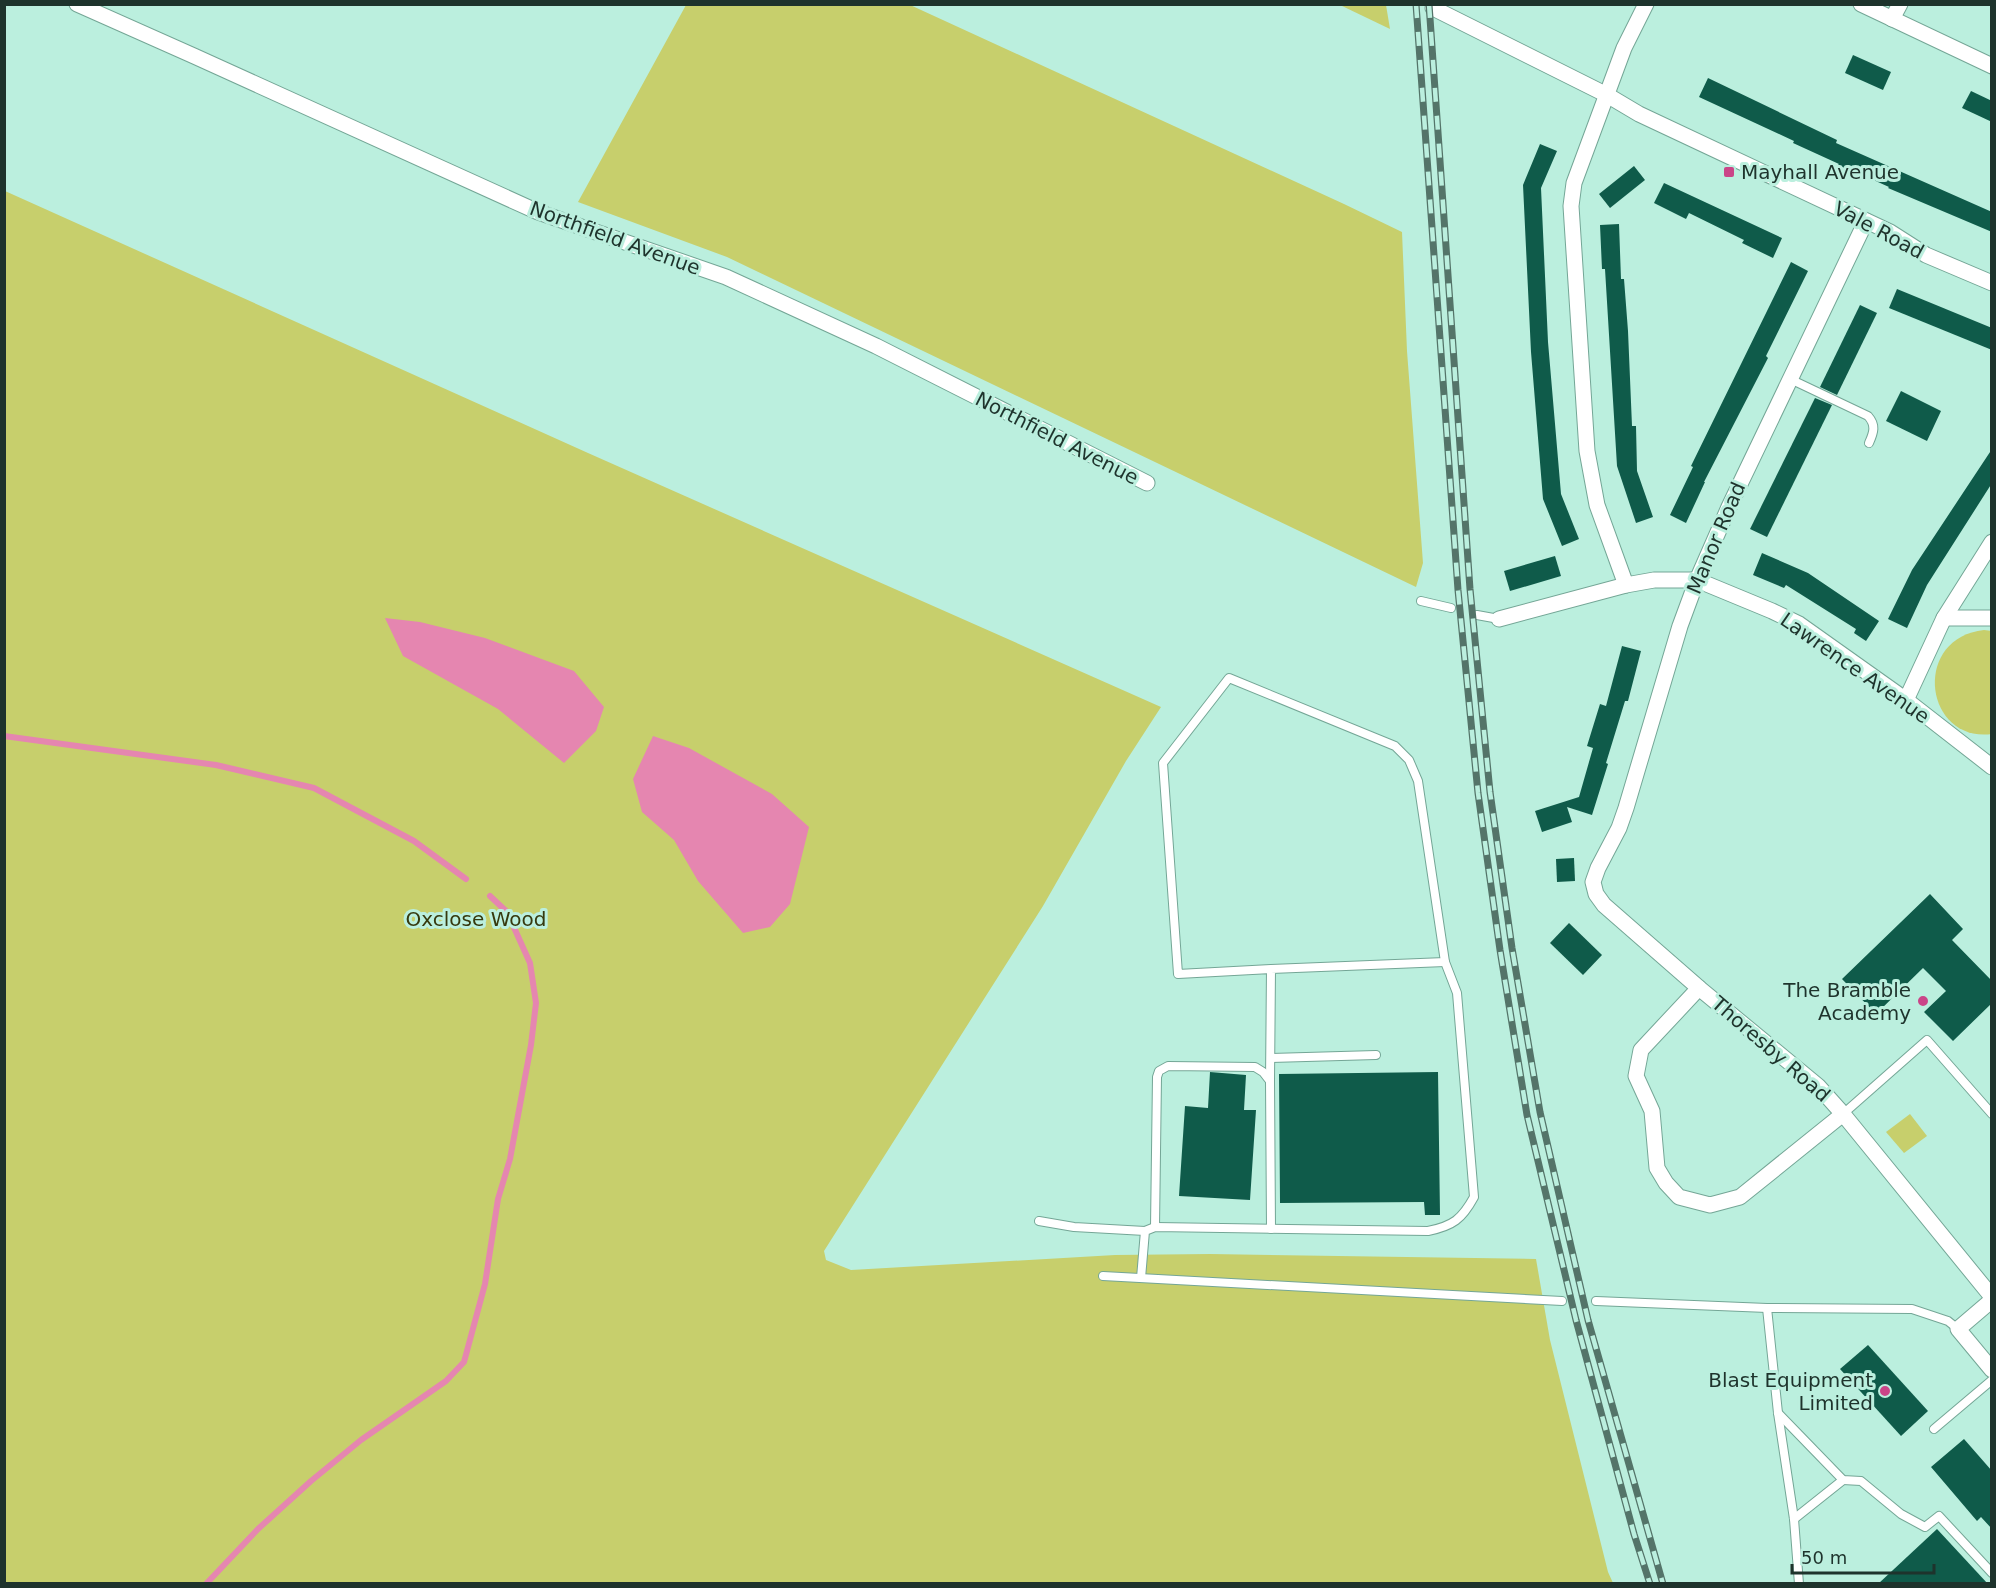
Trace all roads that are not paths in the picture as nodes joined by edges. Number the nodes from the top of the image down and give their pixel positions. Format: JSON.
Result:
{"nodes":[{"id":1,"x":77,"y":4,"type":"edge"},
{"id":2,"x":1646,"y":4,"type":"edge"},
{"id":3,"x":1861,"y":4,"type":"edge"},
{"id":4,"x":1900,"y":4,"type":"edge"},
{"id":5,"x":1433,"y":8,"type":"dead end"},
{"id":6,"x":1892,"y":19,"type":"junction"},
{"id":7,"x":1992,"y":66,"type":"edge"},
{"id":8,"x":1607,"y":95,"type":"junction"},
{"id":9,"x":1866,"y":221,"type":"junction"},
{"id":10,"x":1992,"y":283,"type":"edge"},
{"id":11,"x":1790,"y":379,"type":"junction"},
{"id":12,"x":1869,"y":443,"type":"dead end"},
{"id":13,"x":1147,"y":483,"type":"dead end"},
{"id":14,"x":1992,"y":542,"type":"edge"},
{"id":15,"x":1697,"y":580,"type":"junction"},
{"id":16,"x":1626,"y":585,"type":"junction"},
{"id":17,"x":1421,"y":601,"type":"dead end"},
{"id":18,"x":1451,"y":609,"type":"dead end"},
{"id":19,"x":1477,"y":615,"type":"dead end"},
{"id":20,"x":1944,"y":618,"type":"junction"},
{"id":21,"x":1992,"y":618,"type":"edge"},
{"id":22,"x":1499,"y":619,"type":"joint"},
{"id":23,"x":1906,"y":700,"type":"junction"},
{"id":24,"x":1989,"y":761,"type":"edge"},
{"id":25,"x":1598,"y":868,"type":"joint"},
{"id":26,"x":1445,"y":962,"type":"junction"},
{"id":27,"x":1272,"y":969,"type":"junction"},
{"id":28,"x":1699,"y":988,"type":"junction"},
{"id":29,"x":1376,"y":1055,"type":"dead end"},
{"id":30,"x":1270,"y":1058,"type":"junction"},
{"id":31,"x":1270,"y":1081,"type":"junction"},
{"id":32,"x":1843,"y":1114,"type":"junction"},
{"id":33,"x":1992,"y":1114,"type":"edge"},
{"id":34,"x":1039,"y":1221,"type":"dead end"},
{"id":35,"x":1155,"y":1227,"type":"junction"},
{"id":36,"x":1270,"y":1229,"type":"junction"},
{"id":37,"x":1145,"y":1231,"type":"junction"},
{"id":38,"x":1103,"y":1276,"type":"dead end"},
{"id":39,"x":1141,"y":1278,"type":"junction"},
{"id":40,"x":1992,"y":1299,"type":"edge"},
{"id":41,"x":1562,"y":1300,"type":"dead end"},
{"id":42,"x":1596,"y":1301,"type":"dead end"},
{"id":43,"x":1767,"y":1308,"type":"junction"},
{"id":44,"x":1958,"y":1329,"type":"junction"},
{"id":45,"x":1992,"y":1370,"type":"edge"},
{"id":46,"x":1992,"y":1380,"type":"edge"},
{"id":47,"x":1778,"y":1413,"type":"junction"},
{"id":48,"x":1934,"y":1429,"type":"dead end"},
{"id":49,"x":1843,"y":1480,"type":"junction"},
{"id":50,"x":1794,"y":1519,"type":"junction"},
{"id":51,"x":1992,"y":1573,"type":"edge"},
{"id":52,"x":1799,"y":1584,"type":"edge"}],
"edges":[{"from":1,"to":13,"type":"street","name":"Northfield Avenue"},
{"from":2,"to":8,"type":"street"},
{"from":3,"to":6,"type":"street"},
{"from":4,"to":6,"type":"street"},
{"from":5,"to":8,"type":"street","name":"Vale Road"},
{"from":6,"to":7,"type":"street"},
{"from":8,"to":9,"type":"street","name":"Vale Road"},
{"from":8,"to":16,"type":"street"},
{"from":9,"to":10,"type":"street","name":"Vale Road"},
{"from":9,"to":11,"type":"street","name":"Manor Road"},
{"from":11,"to":12,"type":"lane"},
{"from":11,"to":15,"type":"street","name":"Manor Road"},
{"from":14,"to":20,"type":"street"},
{"from":15,"to":16,"type":"street","name":"Lawrence Avenue"},
{"from":15,"to":23,"type":"street","name":"Lawrence Avenue"},
{"from":15,"to":25,"type":"street","name":"Manor Road"},
{"from":16,"to":22,"type":"street","name":"Lawrence Avenue"},
{"from":17,"to":18,"type":"lane"},
{"from":19,"to":22,"type":"lane"},
{"from":20,"to":21,"type":"street"},
{"from":20,"to":23,"type":"street"},
{"from":23,"to":24,"type":"street","name":"Lawrence Avenue"},
{"from":25,"to":28,"type":"street","name":"Thoresby Road"},
{"from":26,"to":27,"type":"lane"},
{"from":26,"to":27,"type":"lane"},
{"from":26,"to":36,"type":"lane"},
{"from":27,"to":30,"type":"lane"},
{"from":28,"to":32,"type":"street","name":"Thoresby Road"},
{"from":28,"to":32,"type":"street"},
{"from":29,"to":30,"type":"lane"},
{"from":30,"to":31,"type":"lane"},
{"from":31,"to":35,"type":"lane"},
{"from":31,"to":36,"type":"lane"},
{"from":32,"to":33,"type":"lane"},
{"from":32,"to":40,"type":"street","name":"Thoresby Road"},
{"from":34,"to":37,"type":"lane"},
{"from":35,"to":36,"type":"lane"},
{"from":35,"to":37,"type":"lane"},
{"from":37,"to":39,"type":"lane"},
{"from":38,"to":39,"type":"lane"},
{"from":39,"to":41,"type":"lane"},
{"from":40,"to":44,"type":"street"},
{"from":42,"to":43,"type":"lane"},
{"from":43,"to":44,"type":"lane"},
{"from":43,"to":47,"type":"lane"},
{"from":44,"to":45,"type":"street"},
{"from":46,"to":48,"type":"lane"},
{"from":47,"to":49,"type":"lane"},
{"from":47,"to":50,"type":"lane"},
{"from":49,"to":50,"type":"lane"},
{"from":49,"to":51,"type":"lane"},
{"from":50,"to":52,"type":"lane"}]}
